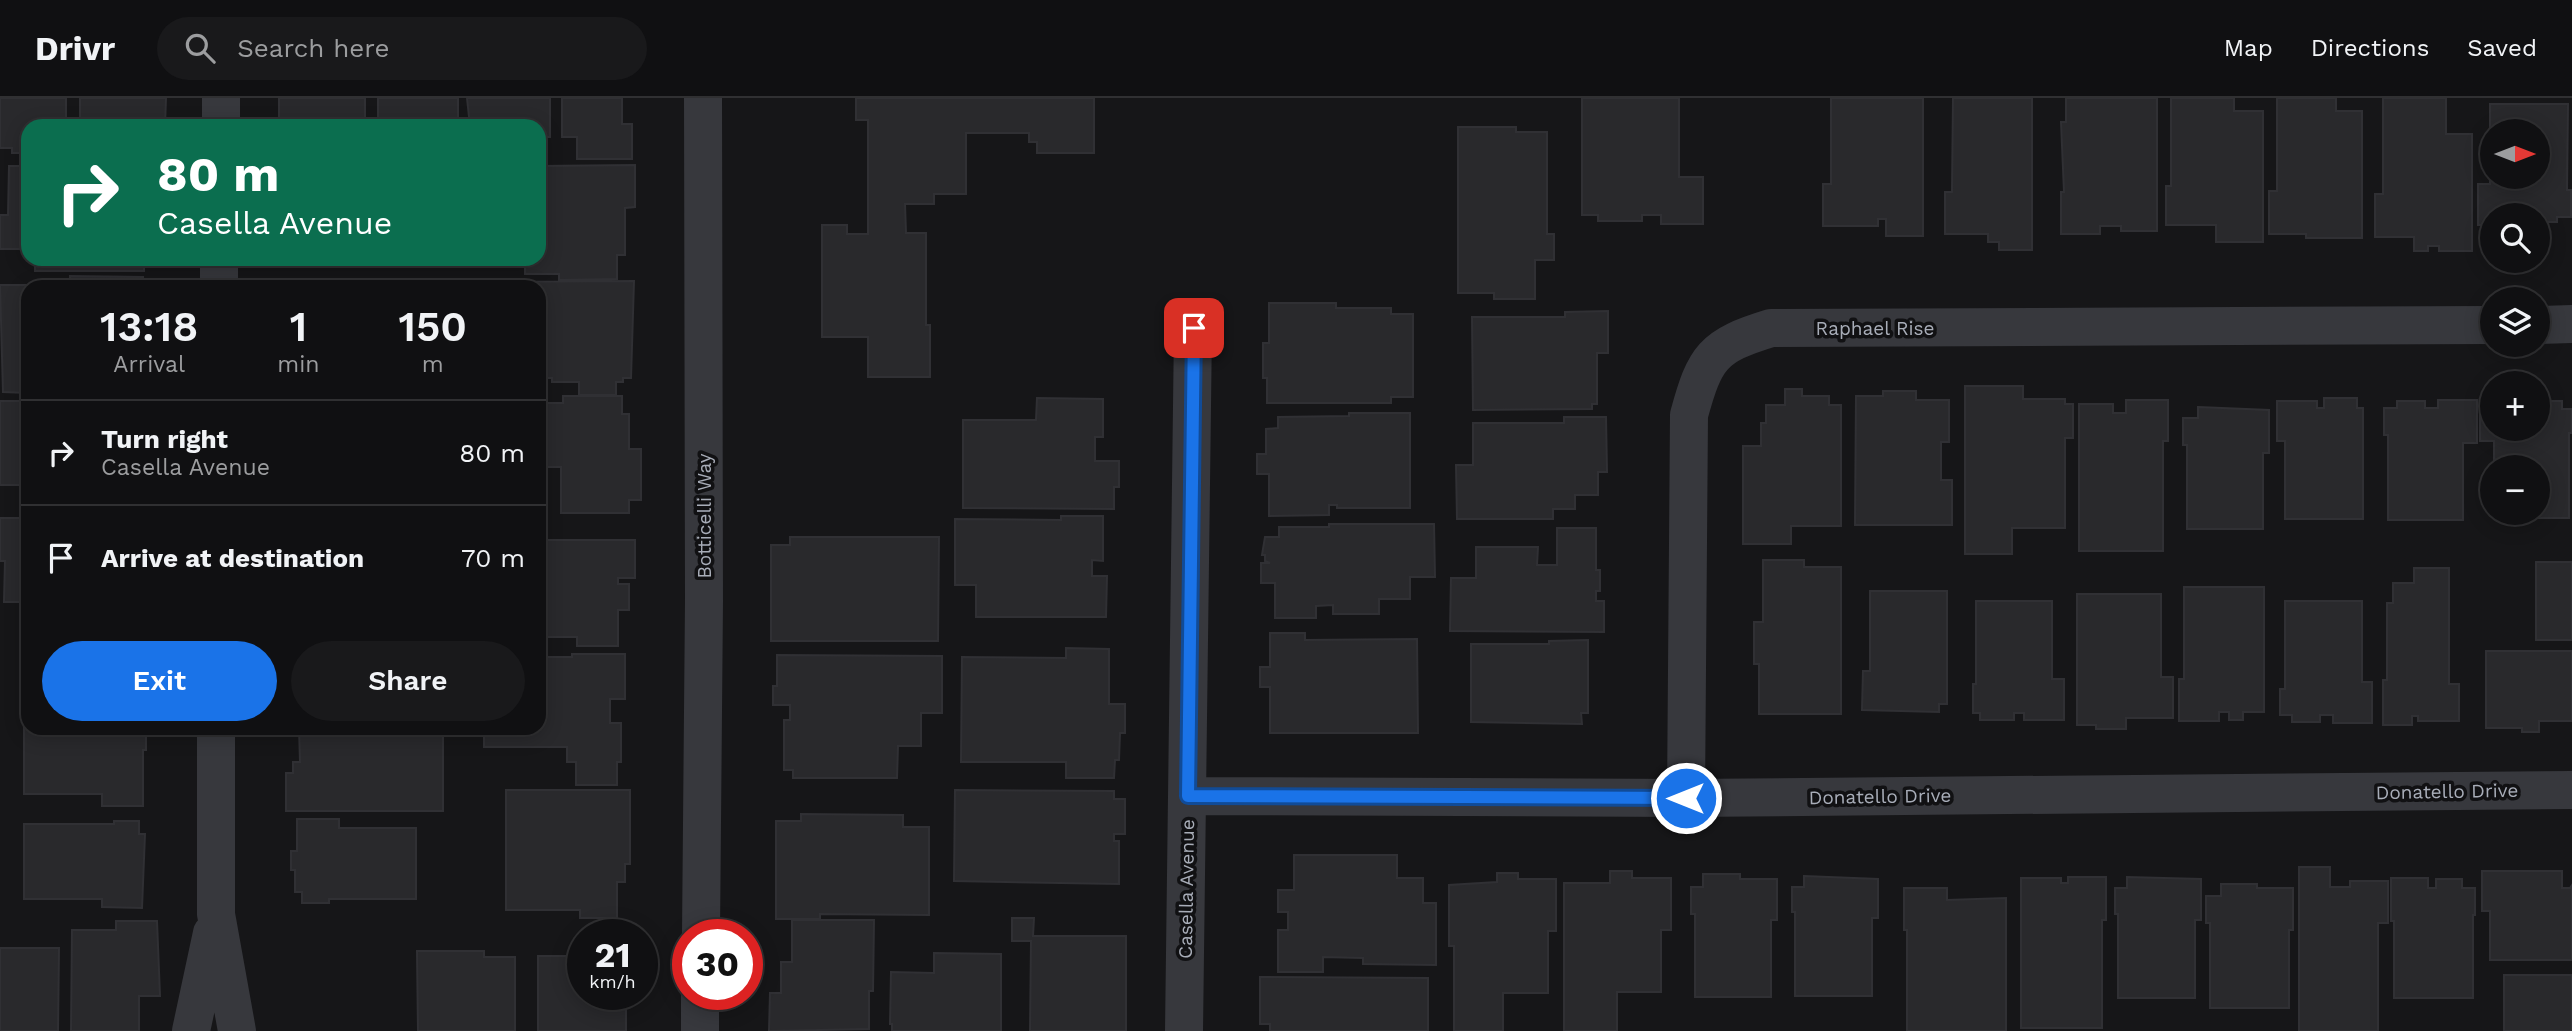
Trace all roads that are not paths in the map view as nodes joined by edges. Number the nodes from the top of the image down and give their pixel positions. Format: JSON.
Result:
{"nodes":[{"id":1,"x":221,"y":98,"type":"edge"},
{"id":2,"x":703,"y":98,"type":"edge"},
{"id":3,"x":221,"y":119,"type":"edge"},
{"id":4,"x":2572,"y":324,"type":"edge"},
{"id":5,"x":2480,"y":325,"type":"edge"},
{"id":6,"x":2550,"y":325,"type":"edge"},
{"id":7,"x":1194,"y":328,"type":"dead end"},
{"id":8,"x":216,"y":735,"type":"edge"},
{"id":9,"x":2572,"y":790,"type":"edge"},
{"id":10,"x":1188,"y":796,"type":"junction"},
{"id":11,"x":1686,"y":798,"type":"junction"},
{"id":12,"x":216,"y":914,"type":"junction"},
{"id":13,"x":701,"y":919,"type":"edge"},
{"id":14,"x":700,"y":1010,"type":"edge"},
{"id":15,"x":191,"y":1031,"type":"edge"},
{"id":16,"x":237,"y":1031,"type":"edge"},
{"id":17,"x":700,"y":1031,"type":"edge"},
{"id":18,"x":1184,"y":1031,"type":"edge"}],
"edges":[{"from":1,"to":3,"type":"street"},
{"from":2,"to":13,"type":"street","name":"Botticelli Way"},
{"from":4,"to":6,"type":"street"},
{"from":5,"to":11,"type":"street","name":"Raphael Rise"},
{"from":7,"to":10,"type":"street","name":"Casella Avenue"},
{"from":8,"to":12,"type":"street"},
{"from":9,"to":11,"type":"street","name":"Donatello Drive"},
{"from":10,"to":11,"type":"street","name":"Donatello Drive"},
{"from":10,"to":18,"type":"street","name":"Casella Avenue"},
{"from":12,"to":15,"type":"street"},
{"from":12,"to":16,"type":"street"},
{"from":14,"to":17,"type":"street"}]}
